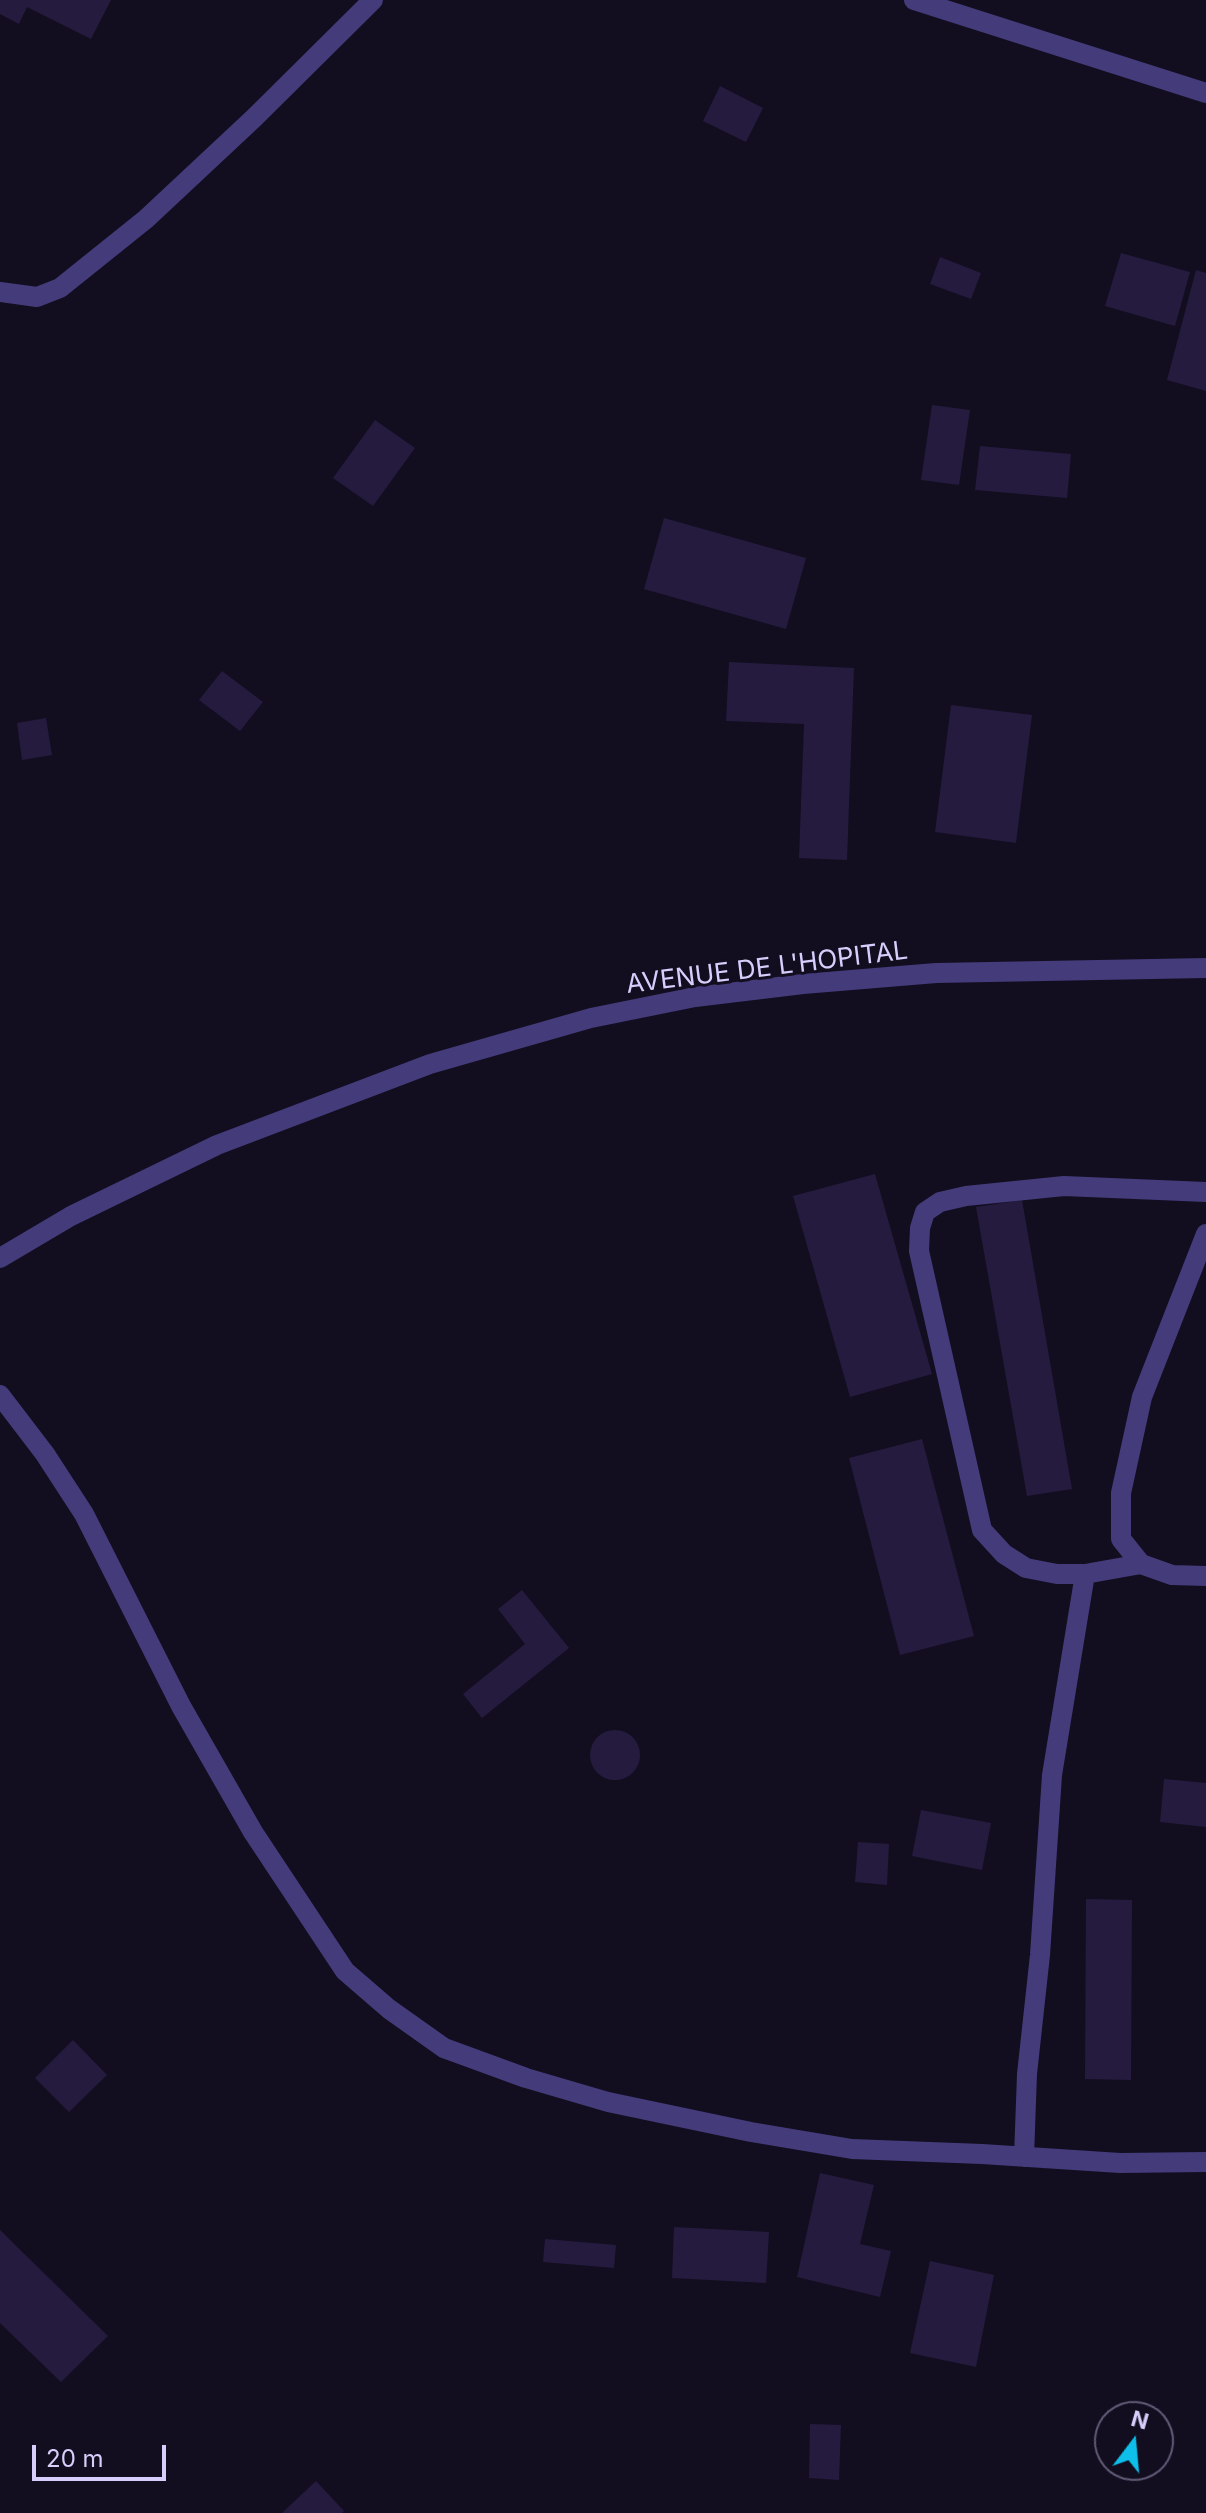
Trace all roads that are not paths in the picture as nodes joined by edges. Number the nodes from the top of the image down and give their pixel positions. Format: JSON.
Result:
{"nodes":[{"id":1,"x":373,"y":0,"type":"edge"},
{"id":2,"x":914,"y":0,"type":"edge"},
{"id":3,"x":1206,"y":93,"type":"edge"},
{"id":4,"x":0,"y":292,"type":"edge"},
{"id":5,"x":1206,"y":968,"type":"edge"},
{"id":6,"x":1206,"y":1192,"type":"edge"},
{"id":7,"x":1206,"y":1234,"type":"edge"},
{"id":8,"x":0,"y":1258,"type":"edge"},
{"id":9,"x":0,"y":1395,"type":"edge"},
{"id":10,"x":1141,"y":1564,"type":"junction"},
{"id":11,"x":1085,"y":1574,"type":"junction"},
{"id":12,"x":1206,"y":1576,"type":"edge"},
{"id":13,"x":1024,"y":2157,"type":"junction"},
{"id":14,"x":1206,"y":2162,"type":"edge"}],
"edges":[{"from":1,"to":4,"type":"street"},
{"from":2,"to":3,"type":"street"},
{"from":5,"to":8,"type":"street","name":"AVENUE DE L'HOPITAL"},
{"from":6,"to":11,"type":"street"},
{"from":7,"to":10,"type":"street"},
{"from":9,"to":13,"type":"street"},
{"from":10,"to":11,"type":"street"},
{"from":10,"to":12,"type":"street"},
{"from":11,"to":13,"type":"street"},
{"from":13,"to":14,"type":"street"}]}
